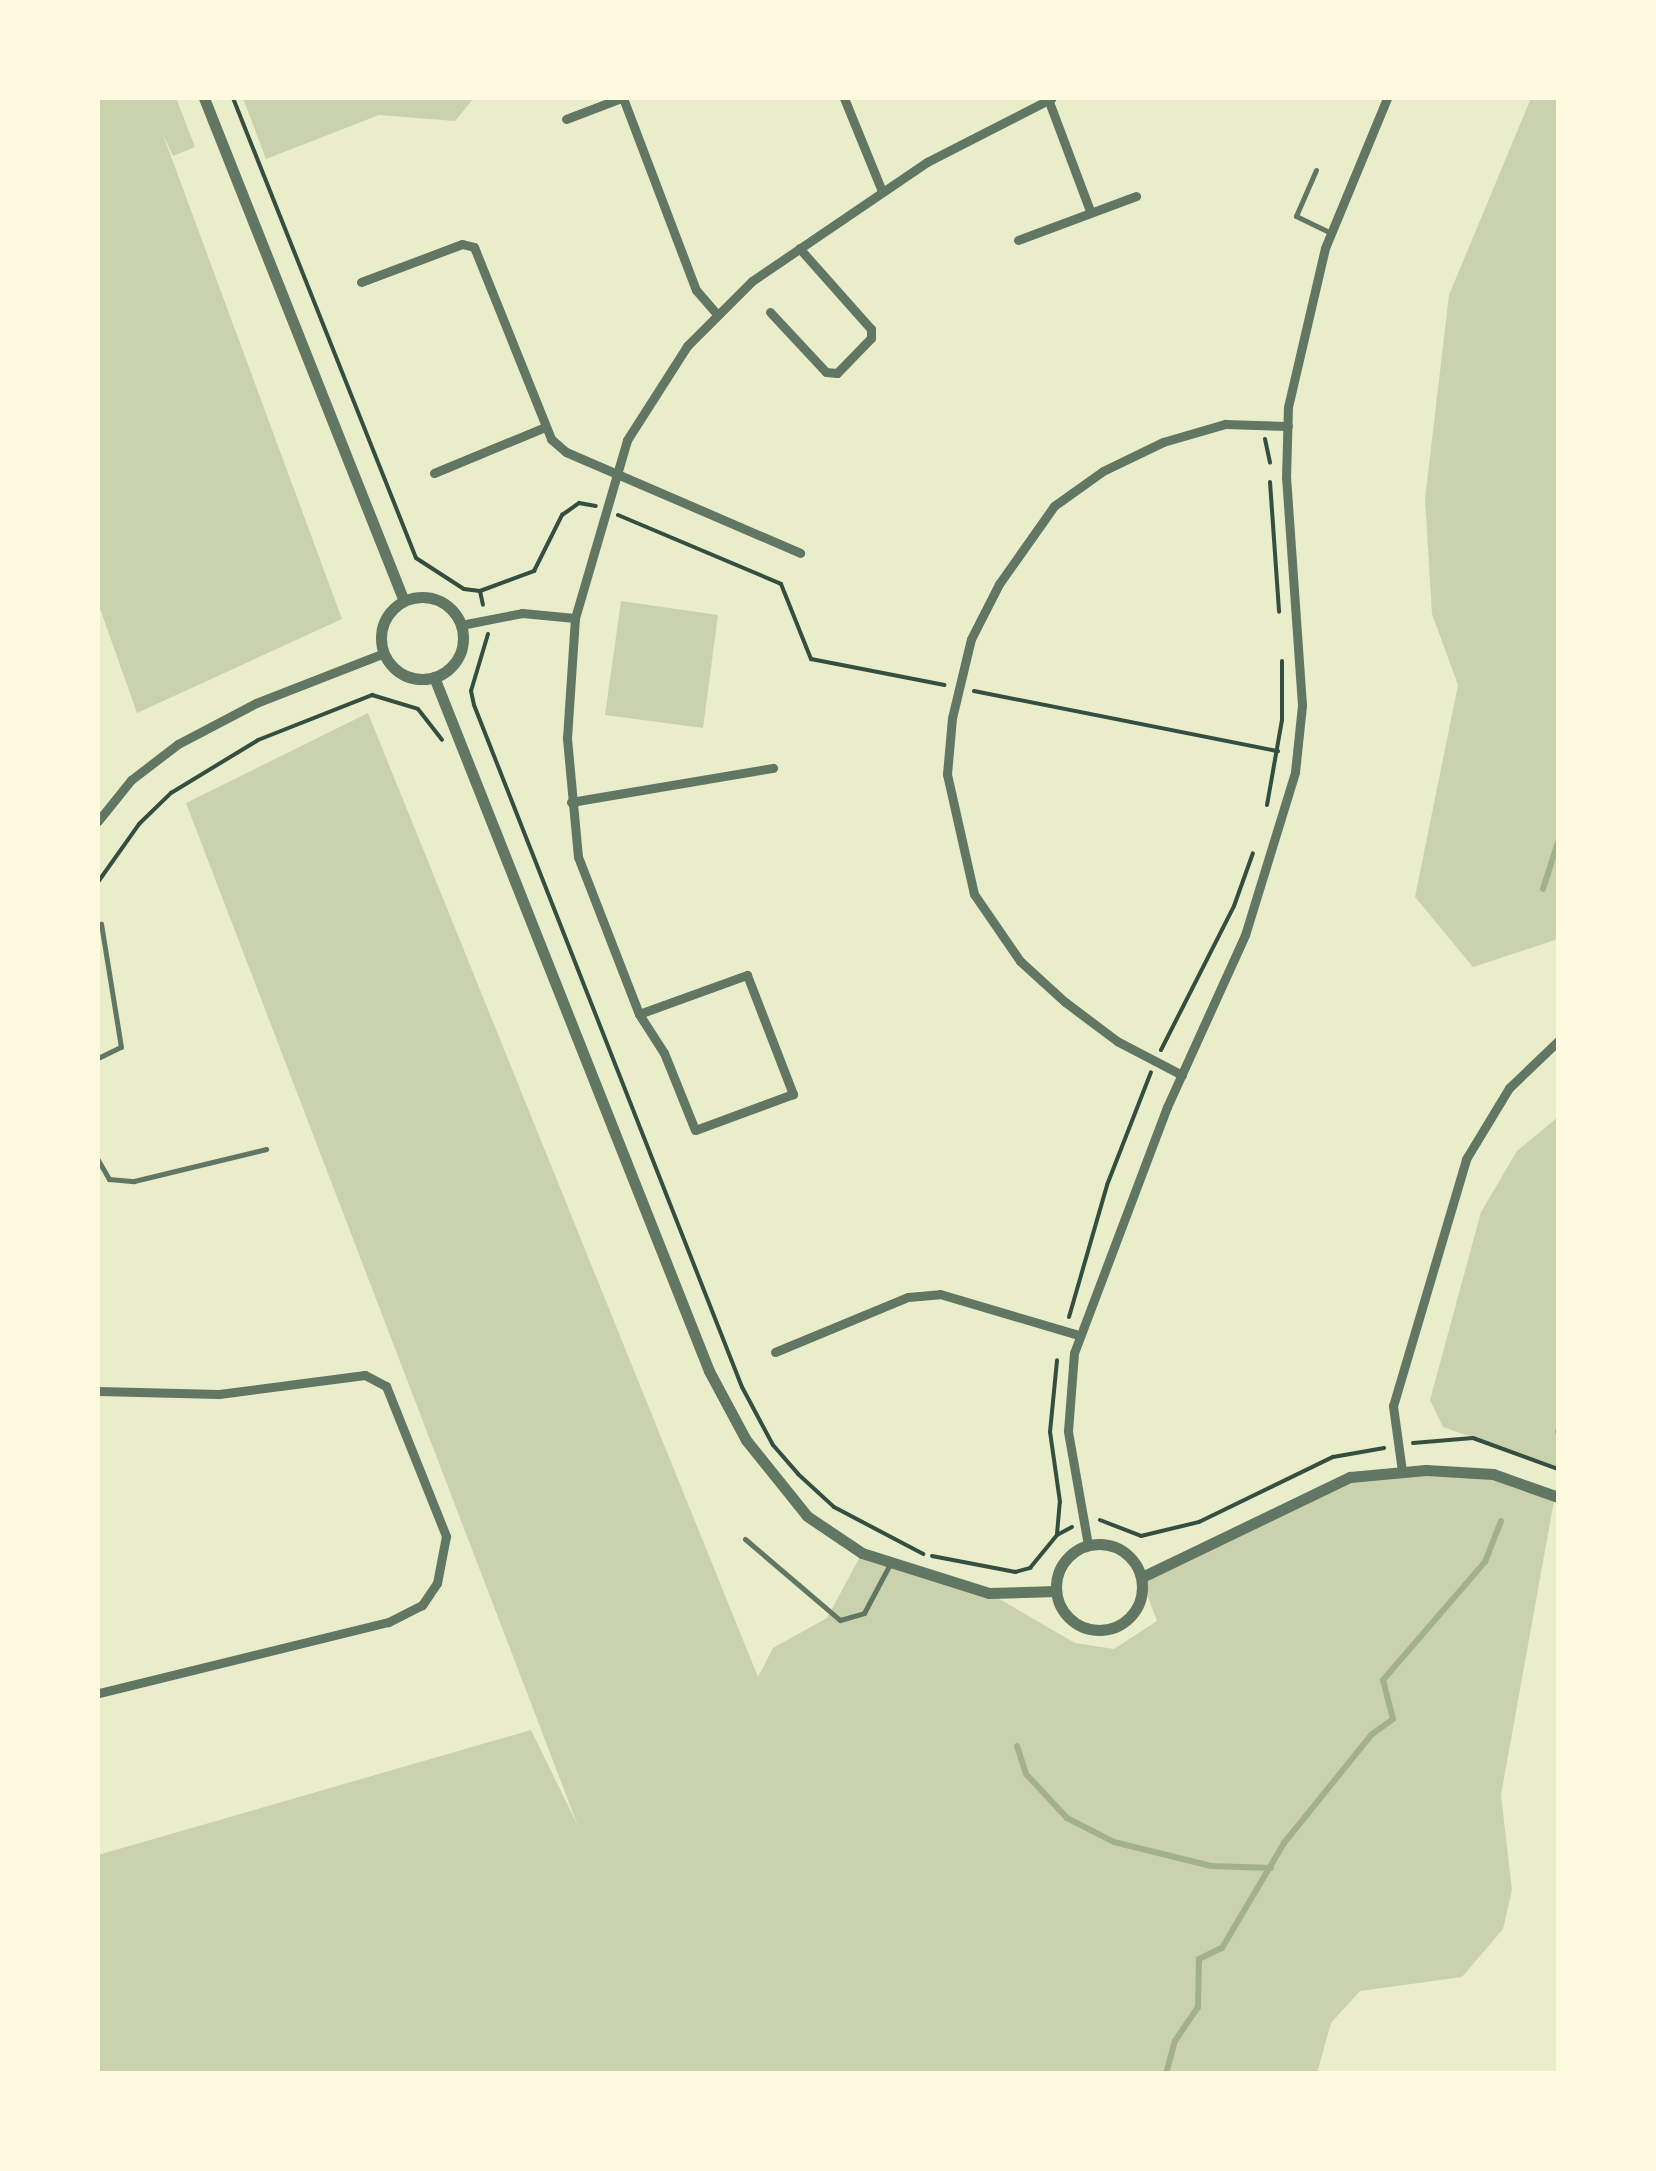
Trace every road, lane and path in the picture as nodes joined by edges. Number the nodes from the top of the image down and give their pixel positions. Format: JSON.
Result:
{"nodes":[{"id":1,"x":204,"y":98,"type":"edge"},
{"id":2,"x":233,"y":98,"type":"edge"},
{"id":3,"x":622,"y":98,"type":"edge"},
{"id":4,"x":844,"y":98,"type":"edge"},
{"id":5,"x":1050,"y":98,"type":"edge"},
{"id":6,"x":1387,"y":98,"type":"edge"},
{"id":7,"x":566,"y":119,"type":"dead end"},
{"id":8,"x":1316,"y":170,"type":"dead end"},
{"id":9,"x":882,"y":191,"type":"junction"},
{"id":10,"x":1136,"y":196,"type":"dead end"},
{"id":11,"x":1090,"y":211,"type":"junction"},
{"id":12,"x":1332,"y":233,"type":"junction"},
{"id":13,"x":1018,"y":240,"type":"dead end"},
{"id":14,"x":798,"y":248,"type":"junction"},
{"id":15,"x":361,"y":282,"type":"dead end"},
{"id":16,"x":770,"y":312,"type":"dead end"},
{"id":17,"x":718,"y":315,"type":"junction"},
{"id":18,"x":1271,"y":426,"type":"junction"},
{"id":19,"x":1288,"y":426,"type":"junction"},
{"id":20,"x":545,"y":427,"type":"junction"},
{"id":21,"x":434,"y":473,"type":"dead end"},
{"id":22,"x":616,"y":474,"type":"junction"},
{"id":23,"x":604,"y":510,"type":"junction"},
{"id":24,"x":800,"y":553,"type":"dead end"},
{"id":25,"x":480,"y":591,"type":"junction"},
{"id":26,"x":404,"y":601,"type":"junction"},
{"id":27,"x":485,"y":617,"type":"junction"},
{"id":28,"x":575,"y":618,"type":"junction"},
{"id":29,"x":1280,"y":618,"type":"dead end"},
{"id":30,"x":461,"y":624,"type":"junction"},
{"id":31,"x":384,"y":652,"type":"junction"},
{"id":32,"x":1282,"y":656,"type":"dead end"},
{"id":33,"x":434,"y":677,"type":"junction"},
{"id":34,"x":960,"y":688,"type":"junction"},
{"id":35,"x":458,"y":735,"type":"junction"},
{"id":36,"x":1278,"y":751,"type":"junction"},
{"id":37,"x":773,"y":768,"type":"dead end"},
{"id":38,"x":570,"y":802,"type":"junction"},
{"id":39,"x":1266,"y":810,"type":"dead end"},
{"id":40,"x":98,"y":820,"type":"edge"},
{"id":41,"x":1257,"y":839,"type":"dead end"},
{"id":42,"x":98,"y":882,"type":"edge"},
{"id":43,"x":101,"y":924,"type":"dead end"},
{"id":44,"x":639,"y":1014,"type":"junction"},
{"id":45,"x":1558,"y":1041,"type":"edge"},
{"id":46,"x":98,"y":1058,"type":"edge"},
{"id":47,"x":1156,"y":1062,"type":"junction"},
{"id":48,"x":1182,"y":1075,"type":"junction"},
{"id":49,"x":266,"y":1149,"type":"dead end"},
{"id":50,"x":98,"y":1160,"type":"edge"},
{"id":51,"x":1065,"y":1330,"type":"junction"},
{"id":52,"x":1078,"y":1335,"type":"junction"},
{"id":53,"x":776,"y":1352,"type":"dead end"},
{"id":54,"x":98,"y":1391,"type":"edge"},
{"id":55,"x":1396,"y":1446,"type":"junction"},
{"id":56,"x":1558,"y":1468,"type":"edge"},
{"id":57,"x":1402,"y":1472,"type":"junction"},
{"id":58,"x":1558,"y":1497,"type":"edge"},
{"id":59,"x":1086,"y":1520,"type":"junction"},
{"id":60,"x":1057,"y":1535,"type":"junction"},
{"id":61,"x":745,"y":1540,"type":"dead end"},
{"id":62,"x":1088,"y":1545,"type":"junction"},
{"id":63,"x":890,"y":1564,"type":"junction"},
{"id":64,"x":1142,"y":1577,"type":"junction"},
{"id":65,"x":1056,"y":1591,"type":"junction"},
{"id":66,"x":98,"y":1693,"type":"edge"}],
"edges":[{"from":1,"to":26,"type":"street"},
{"from":2,"to":25,"type":"path"},
{"from":3,"to":7,"type":"street"},
{"from":3,"to":17,"type":"street"},
{"from":4,"to":9,"type":"street"},
{"from":5,"to":9,"type":"street"},
{"from":5,"to":11,"type":"street"},
{"from":6,"to":12,"type":"street"},
{"from":8,"to":12,"type":"lane"},
{"from":9,"to":14,"type":"street"},
{"from":10,"to":11,"type":"street"},
{"from":11,"to":13,"type":"street"},
{"from":12,"to":19,"type":"street"},
{"from":14,"to":16,"type":"street"},
{"from":14,"to":17,"type":"street"},
{"from":15,"to":20,"type":"street"},
{"from":17,"to":22,"type":"street"},
{"from":18,"to":19,"type":"street"},
{"from":18,"to":29,"type":"path"},
{"from":18,"to":34,"type":"street"},
{"from":19,"to":48,"type":"street"},
{"from":20,"to":21,"type":"street"},
{"from":20,"to":22,"type":"street"},
{"from":22,"to":23,"type":"street"},
{"from":22,"to":24,"type":"street"},
{"from":23,"to":25,"type":"path"},
{"from":23,"to":28,"type":"street"},
{"from":23,"to":34,"type":"path"},
{"from":25,"to":27,"type":"path"},
{"from":26,"to":30,"type":"street"},
{"from":26,"to":31,"type":"street"},
{"from":27,"to":28,"type":"street"},
{"from":27,"to":30,"type":"street"},
{"from":27,"to":60,"type":"path"},
{"from":28,"to":38,"type":"street"},
{"from":30,"to":33,"type":"street"},
{"from":31,"to":33,"type":"street"},
{"from":31,"to":40,"type":"street"},
{"from":32,"to":36,"type":"path"},
{"from":33,"to":35,"type":"street"},
{"from":34,"to":36,"type":"path"},
{"from":34,"to":47,"type":"street"},
{"from":35,"to":42,"type":"path"},
{"from":35,"to":63,"type":"street"},
{"from":36,"to":39,"type":"path"},
{"from":37,"to":38,"type":"street"},
{"from":38,"to":44,"type":"street"},
{"from":41,"to":47,"type":"path"},
{"from":43,"to":46,"type":"lane"},
{"from":44,"to":44,"type":"street"},
{"from":45,"to":55,"type":"street"},
{"from":47,"to":48,"type":"street"},
{"from":47,"to":51,"type":"path"},
{"from":48,"to":52,"type":"street"},
{"from":49,"to":50,"type":"lane"},
{"from":51,"to":52,"type":"street"},
{"from":51,"to":53,"type":"street"},
{"from":51,"to":60,"type":"path"},
{"from":52,"to":59,"type":"street"},
{"from":54,"to":66,"type":"street"},
{"from":55,"to":56,"type":"path"},
{"from":55,"to":57,"type":"street"},
{"from":55,"to":59,"type":"path"},
{"from":57,"to":58,"type":"street"},
{"from":57,"to":64,"type":"street"},
{"from":59,"to":60,"type":"path"},
{"from":59,"to":62,"type":"street"},
{"from":61,"to":63,"type":"lane"},
{"from":62,"to":64,"type":"street"},
{"from":62,"to":65,"type":"street"},
{"from":63,"to":65,"type":"street"},
{"from":64,"to":65,"type":"street"}]}
